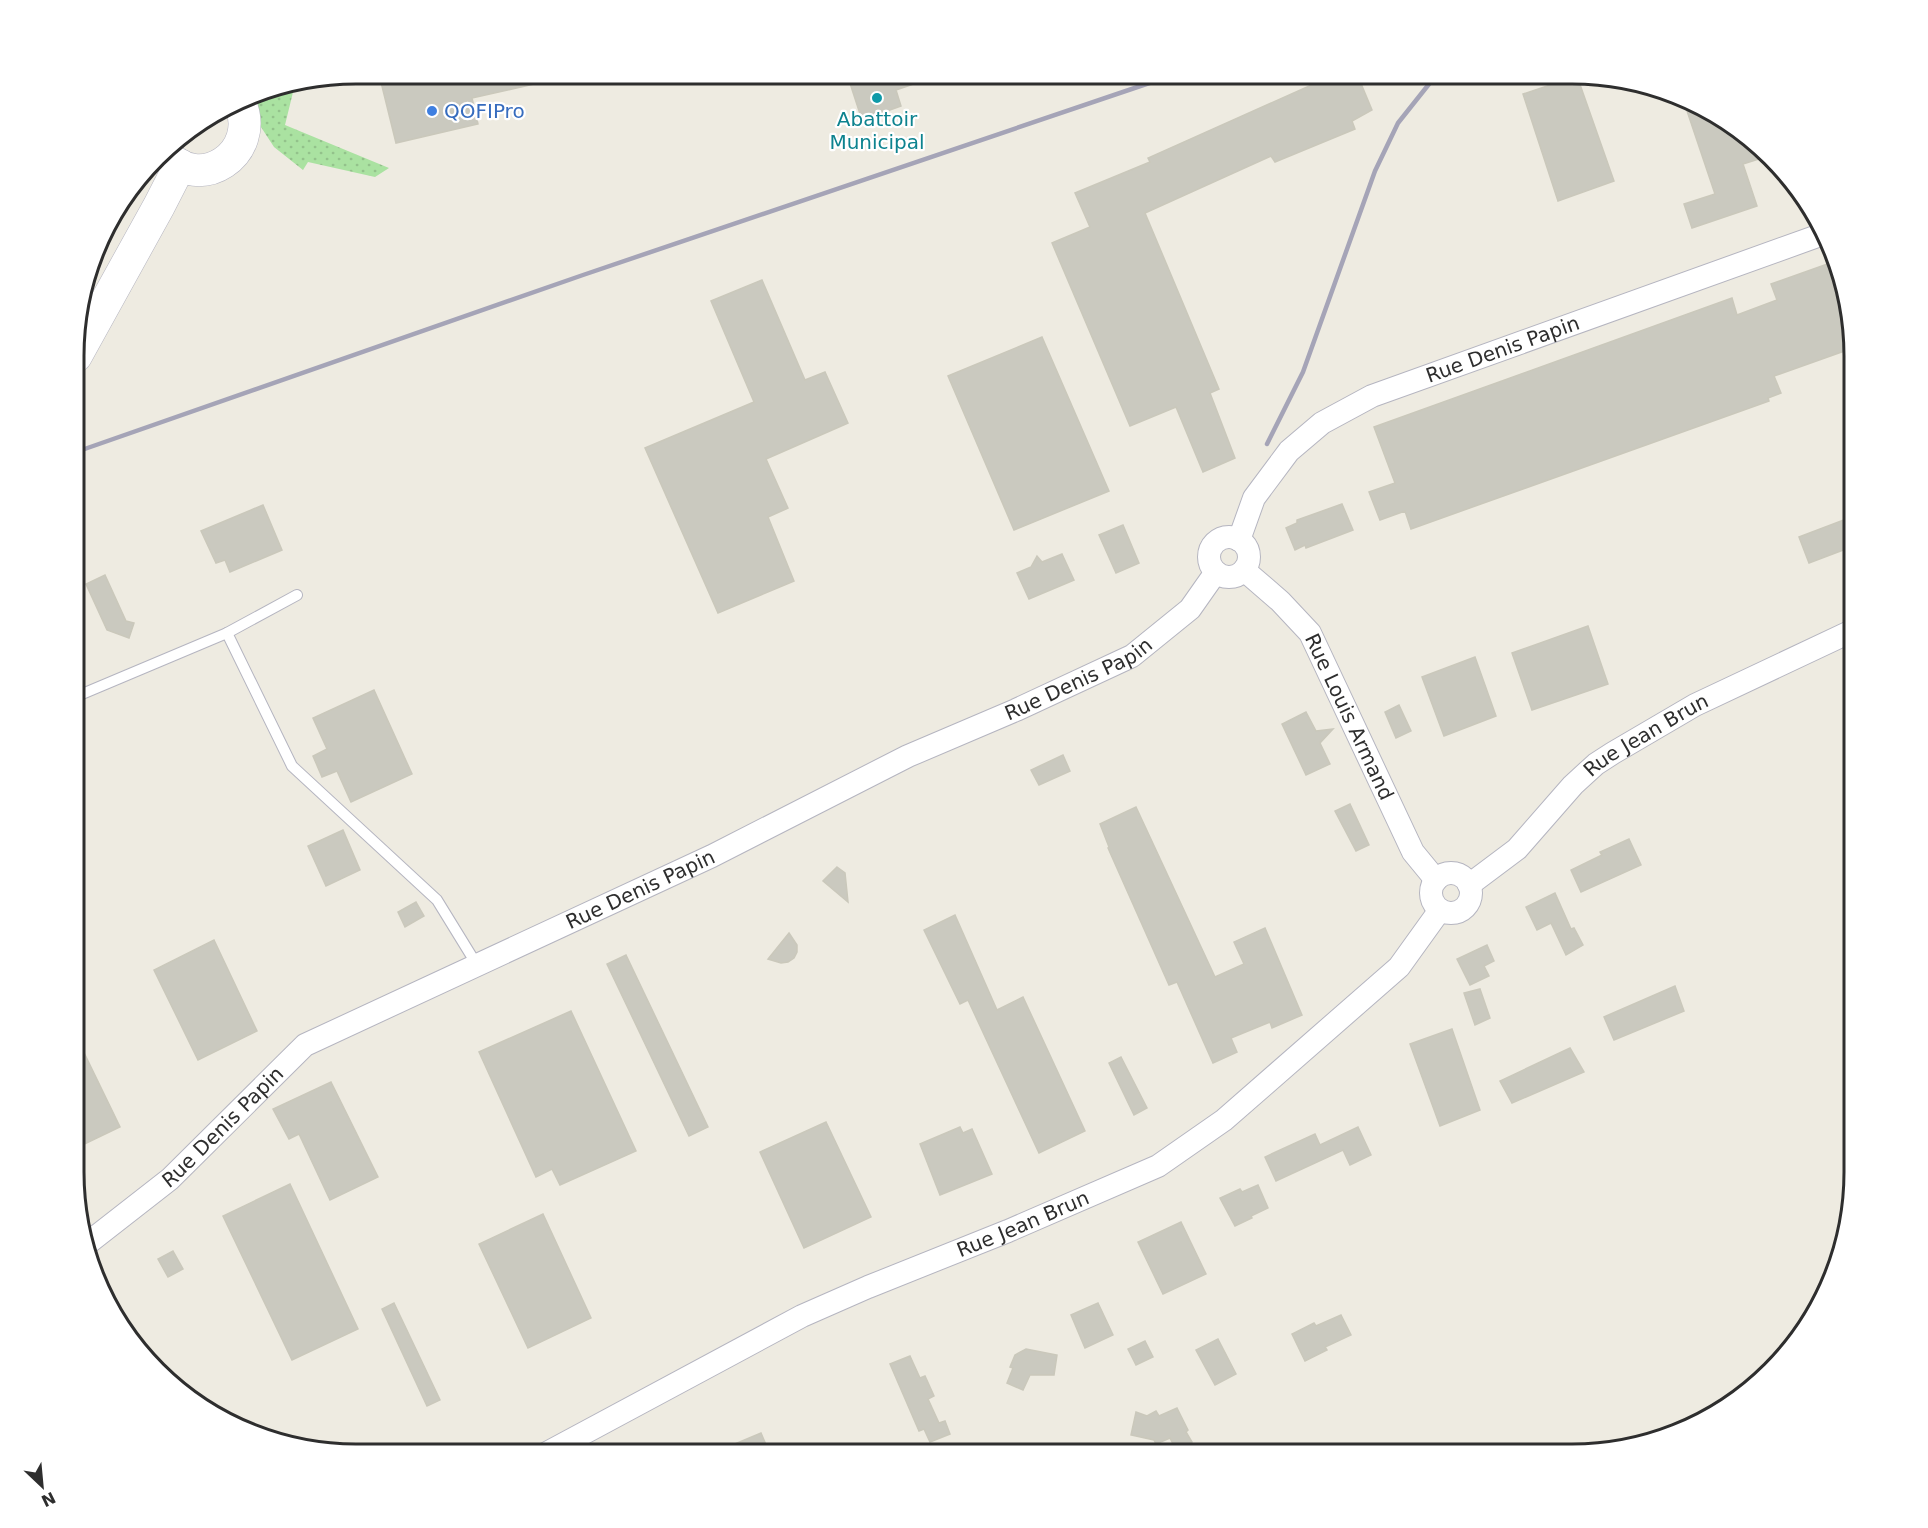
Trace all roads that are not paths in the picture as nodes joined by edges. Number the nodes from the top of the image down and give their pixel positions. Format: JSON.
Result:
{"nodes":[{"id":1,"x":243,"y":109,"type":"edge"},
{"id":2,"x":172,"y":158,"type":"edge"},
{"id":3,"x":1816,"y":237,"type":"edge"},
{"id":4,"x":85,"y":340,"type":"edge"},
{"id":5,"x":1239,"y":540,"type":"junction"},
{"id":6,"x":1244,"y":570,"type":"junction"},
{"id":7,"x":1216,"y":572,"type":"junction"},
{"id":8,"x":297,"y":595,"type":"dead end"},
{"id":9,"x":228,"y":633,"type":"junction"},
{"id":10,"x":1844,"y":635,"type":"edge"},
{"id":11,"x":84,"y":693,"type":"edge"},
{"id":12,"x":1436,"y":880,"type":"junction"},
{"id":13,"x":1469,"y":885,"type":"junction"},
{"id":14,"x":1440,"y":909,"type":"junction"},
{"id":15,"x":477,"y":965,"type":"junction"},
{"id":16,"x":92,"y":1240,"type":"edge"},
{"id":17,"x":564,"y":1444,"type":"edge"}],
"edges":[{"from":1,"to":2,"type":"main road"},
{"from":2,"to":4,"type":"main road"},
{"from":3,"to":5,"type":"street","name":"Rue Denis Papin"},
{"from":5,"to":6,"type":"street"},
{"from":5,"to":7,"type":"street"},
{"from":6,"to":7,"type":"street"},
{"from":6,"to":12,"type":"street","name":"Rue Louis Armand"},
{"from":7,"to":15,"type":"street","name":"Rue Denis Papin"},
{"from":8,"to":9,"type":"lane"},
{"from":9,"to":11,"type":"lane"},
{"from":9,"to":15,"type":"lane"},
{"from":10,"to":13,"type":"street","name":"Rue Jean Brun"},
{"from":12,"to":13,"type":"street"},
{"from":12,"to":14,"type":"street"},
{"from":13,"to":14,"type":"street"},
{"from":14,"to":17,"type":"street","name":"Rue Jean Brun"},
{"from":15,"to":16,"type":"street","name":"Rue Denis Papin"}]}
